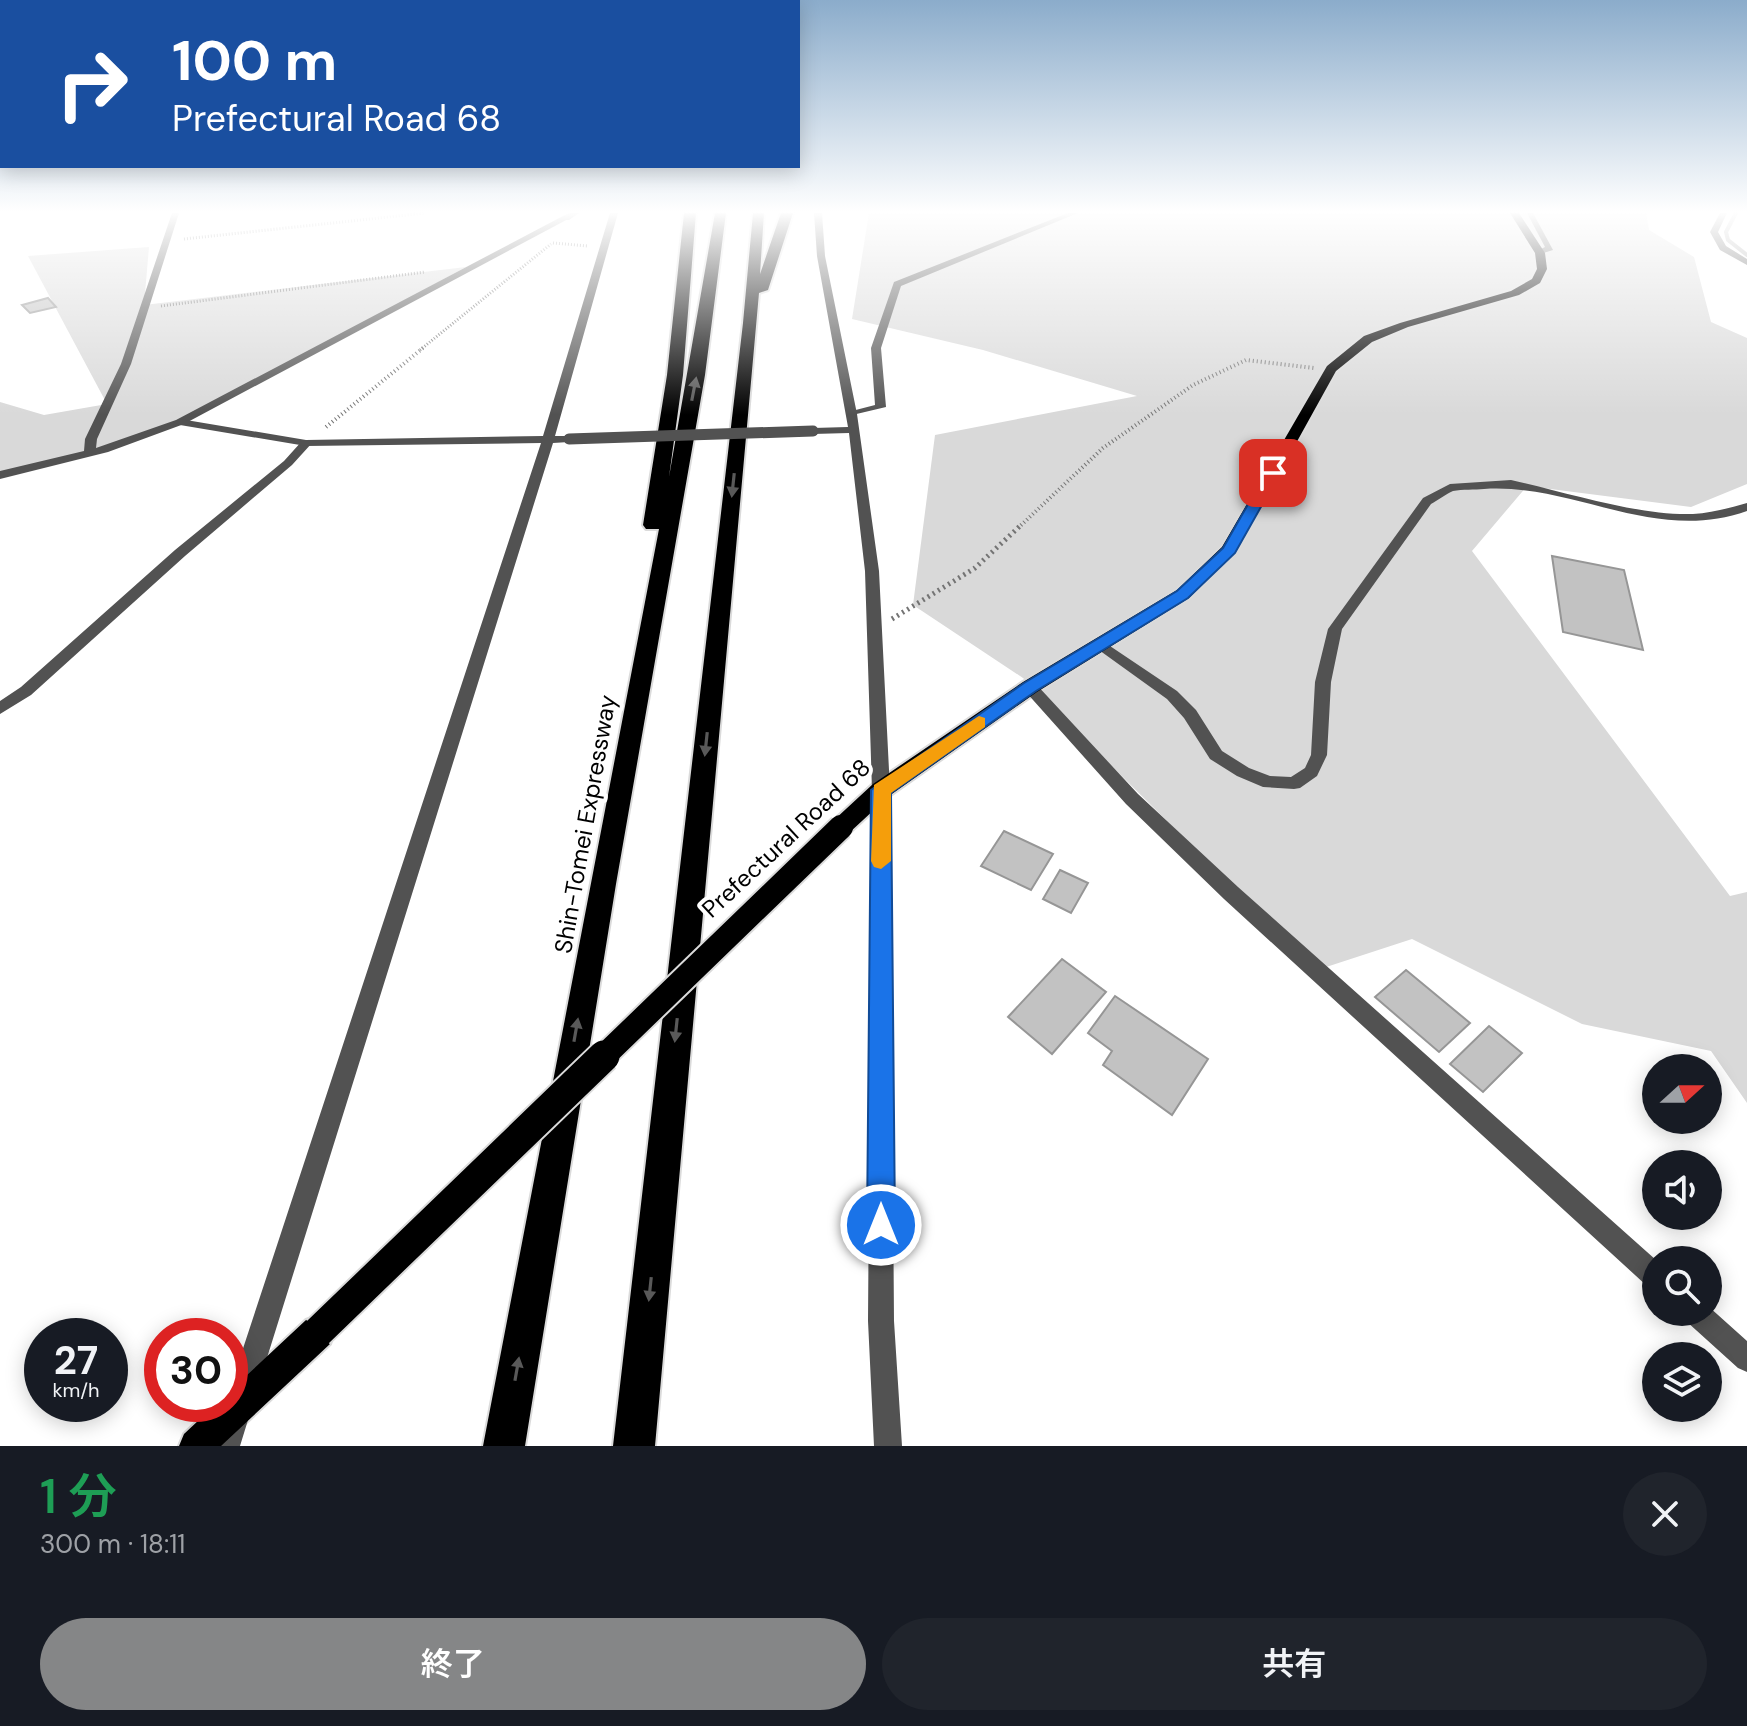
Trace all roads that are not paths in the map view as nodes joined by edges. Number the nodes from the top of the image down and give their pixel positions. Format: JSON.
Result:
{"nodes":[{"id":1,"x":151,"y":280,"type":"edge"},
{"id":2,"x":447,"y":280,"type":"edge"},
{"id":3,"x":595,"y":280,"type":"edge"},
{"id":4,"x":684,"y":280,"type":"edge"},
{"id":5,"x":711,"y":280,"type":"edge"},
{"id":6,"x":753,"y":280,"type":"edge"},
{"id":7,"x":764,"y":280,"type":"edge"},
{"id":8,"x":826,"y":280,"type":"edge"},
{"id":9,"x":906,"y":280,"type":"edge"},
{"id":10,"x":1536,"y":280,"type":"edge"},
{"id":11,"x":750,"y":323,"type":"junction"},
{"id":12,"x":852,"y":414,"type":"junction"},
{"id":13,"x":180,"y":422,"type":"junction"},
{"id":14,"x":852,"y":430,"type":"junction"},
{"id":15,"x":548,"y":439,"type":"junction"},
{"id":16,"x":306,"y":443,"type":"junction"},
{"id":17,"x":90,"y":453,"type":"junction"},
{"id":18,"x":0,"y":475,"type":"edge"},
{"id":19,"x":1747,"y":507,"type":"edge"},
{"id":20,"x":1099,"y":645,"type":"junction"},
{"id":21,"x":1030,"y":687,"type":"junction"},
{"id":22,"x":0,"y":709,"type":"edge"},
{"id":23,"x":881,"y":790,"type":"junction"},
{"id":24,"x":602,"y":884,"type":"junction"},
{"id":25,"x":1642,"y":1264,"type":"edge"},
{"id":26,"x":1710,"y":1326,"type":"edge"},
{"id":27,"x":1747,"y":1359,"type":"edge"},
{"id":28,"x":248,"y":1376,"type":"edge"},
{"id":29,"x":248,"y":1398,"type":"edge"},
{"id":30,"x":222,"y":1422,"type":"edge"},
{"id":31,"x":233,"y":1422,"type":"edge"},
{"id":32,"x":196,"y":1446,"type":"edge"},
{"id":33,"x":226,"y":1446,"type":"edge"},
{"id":34,"x":504,"y":1446,"type":"edge"},
{"id":35,"x":634,"y":1446,"type":"edge"},
{"id":36,"x":888,"y":1446,"type":"edge"}],
"edges":[{"from":1,"to":17,"type":"street"},
{"from":2,"to":13,"type":"street"},
{"from":3,"to":15,"type":"street"},
{"from":4,"to":24,"type":"highway"},
{"from":24,"to":5,"type":"highway","name":"Shin-Tomei Expressway","one_way":true},
{"from":6,"to":11,"type":"highway"},
{"from":7,"to":11,"type":"highway"},
{"from":8,"to":12,"type":"street"},
{"from":9,"to":12,"type":"street"},
{"from":10,"to":20,"type":"main road","name":"Prefectural Road 68"},
{"from":11,"to":35,"type":"highway","one_way":true},
{"from":12,"to":14,"type":"street"},
{"from":13,"to":16,"type":"street"},
{"from":13,"to":17,"type":"street"},
{"from":14,"to":15,"type":"street","bridge":true},
{"from":14,"to":23,"type":"street"},
{"from":15,"to":16,"type":"street"},
{"from":15,"to":28,"type":"street"},
{"from":16,"to":22,"type":"street"},
{"from":17,"to":18,"type":"street"},
{"from":19,"to":20,"type":"street"},
{"from":20,"to":21,"type":"main road","name":"Prefectural Road 68"},
{"from":21,"to":23,"type":"main road","name":"Prefectural Road 68"},
{"from":21,"to":25,"type":"street"},
{"from":23,"to":29,"type":"main road","name":"Prefectural Road 68","bridge":true},
{"from":23,"to":36,"type":"street"},
{"from":34,"to":24,"type":"highway","name":"Shin-Tomei Expressway","one_way":true},
{"from":26,"to":27,"type":"street"},
{"from":30,"to":32,"type":"main road","name":"Prefectural Road 68"},
{"from":31,"to":33,"type":"street"}]}
